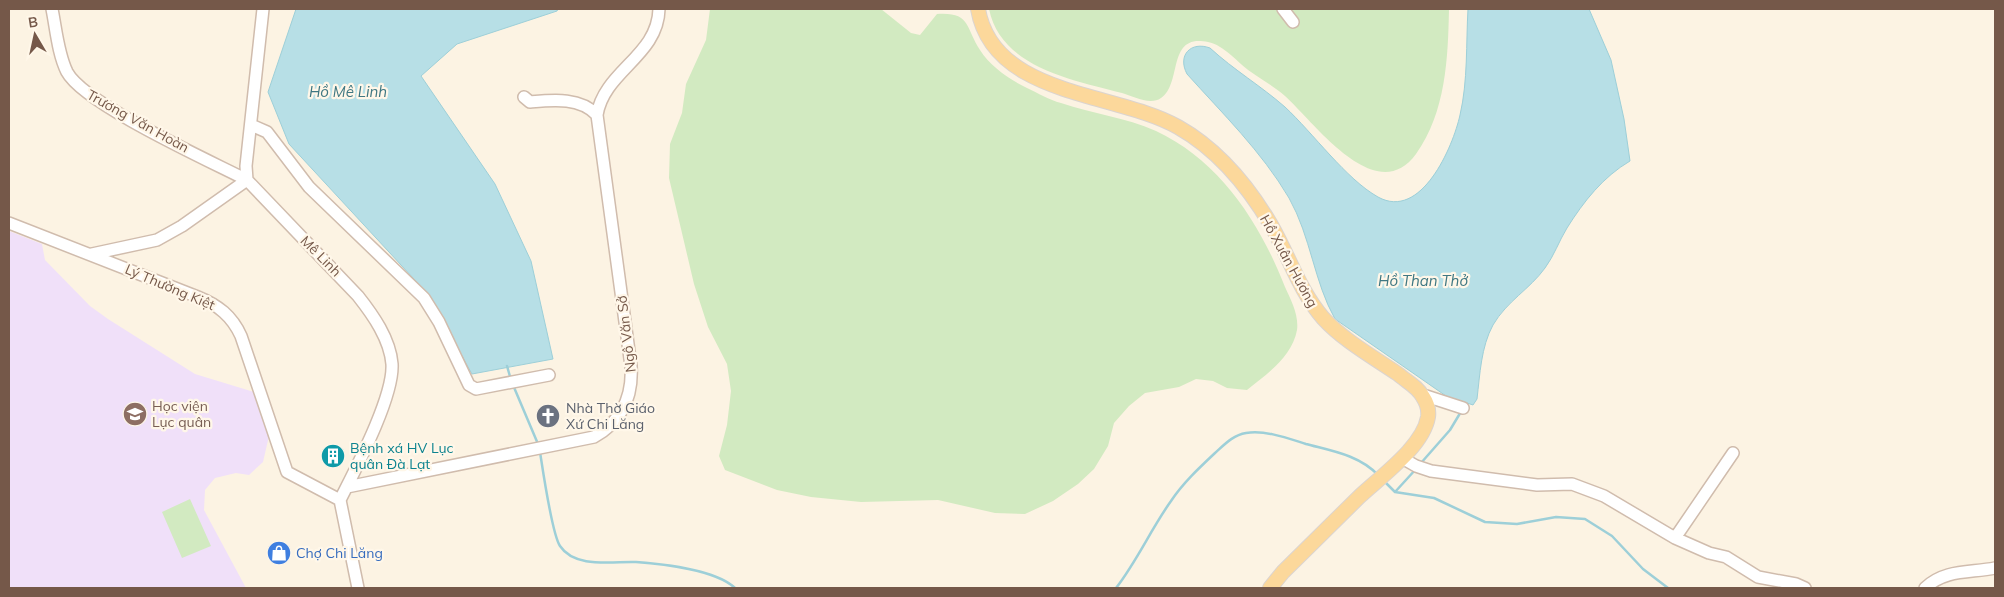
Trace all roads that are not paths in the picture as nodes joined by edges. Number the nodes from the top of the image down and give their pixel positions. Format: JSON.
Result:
{"nodes":[{"id":1,"x":52,"y":9,"type":"edge"},
{"id":2,"x":263,"y":9,"type":"edge"},
{"id":3,"x":659,"y":9,"type":"edge"},
{"id":4,"x":978,"y":9,"type":"edge"},
{"id":5,"x":1283,"y":9,"type":"edge"},
{"id":6,"x":1293,"y":22,"type":"dead end"},
{"id":7,"x":524,"y":97,"type":"dead end"},
{"id":8,"x":597,"y":115,"type":"junction"},
{"id":9,"x":251,"y":124,"type":"junction"},
{"id":10,"x":247,"y":180,"type":"junction"},
{"id":11,"x":9,"y":223,"type":"edge"},
{"id":12,"x":92,"y":254,"type":"junction"},
{"id":13,"x":549,"y":375,"type":"dead end"},
{"id":14,"x":1422,"y":395,"type":"junction"},
{"id":15,"x":1462,"y":408,"type":"dead end"},
{"id":16,"x":1733,"y":453,"type":"dead end"},
{"id":17,"x":1399,"y":461,"type":"junction"},
{"id":18,"x":346,"y":487,"type":"junction"},
{"id":19,"x":340,"y":500,"type":"junction"},
{"id":20,"x":1675,"y":538,"type":"junction"},
{"id":21,"x":1995,"y":568,"type":"edge"},
{"id":22,"x":358,"y":588,"type":"edge"},
{"id":23,"x":1270,"y":588,"type":"edge"},
{"id":24,"x":1805,"y":588,"type":"edge"},
{"id":25,"x":1926,"y":588,"type":"edge"}],
"edges":[{"from":1,"to":10,"type":"street","name":"Trương Văn Hoàn"},
{"from":2,"to":9,"type":"street"},
{"from":3,"to":8,"type":"street","name":"Ngô Văn Sở"},
{"from":4,"to":14,"type":"main road","name":"Hồ Xuân Hương"},
{"from":5,"to":6,"type":"street"},
{"from":7,"to":8,"type":"street"},
{"from":8,"to":18,"type":"street","name":"Ngô Văn Sở"},
{"from":9,"to":10,"type":"street"},
{"from":9,"to":13,"type":"street"},
{"from":10,"to":12,"type":"street"},
{"from":10,"to":18,"type":"street","name":"Mê Linh"},
{"from":11,"to":12,"type":"street","name":"Lý Thường Kiệt"},
{"from":12,"to":19,"type":"street","name":"Lý Thường Kiệt"},
{"from":14,"to":15,"type":"street"},
{"from":14,"to":17,"type":"main road"},
{"from":16,"to":20,"type":"street"},
{"from":17,"to":20,"type":"street"},
{"from":17,"to":23,"type":"main road"},
{"from":18,"to":19,"type":"street","name":"Mê Linh"},
{"from":19,"to":22,"type":"street"},
{"from":20,"to":24,"type":"street"},
{"from":21,"to":25,"type":"street"}]}
